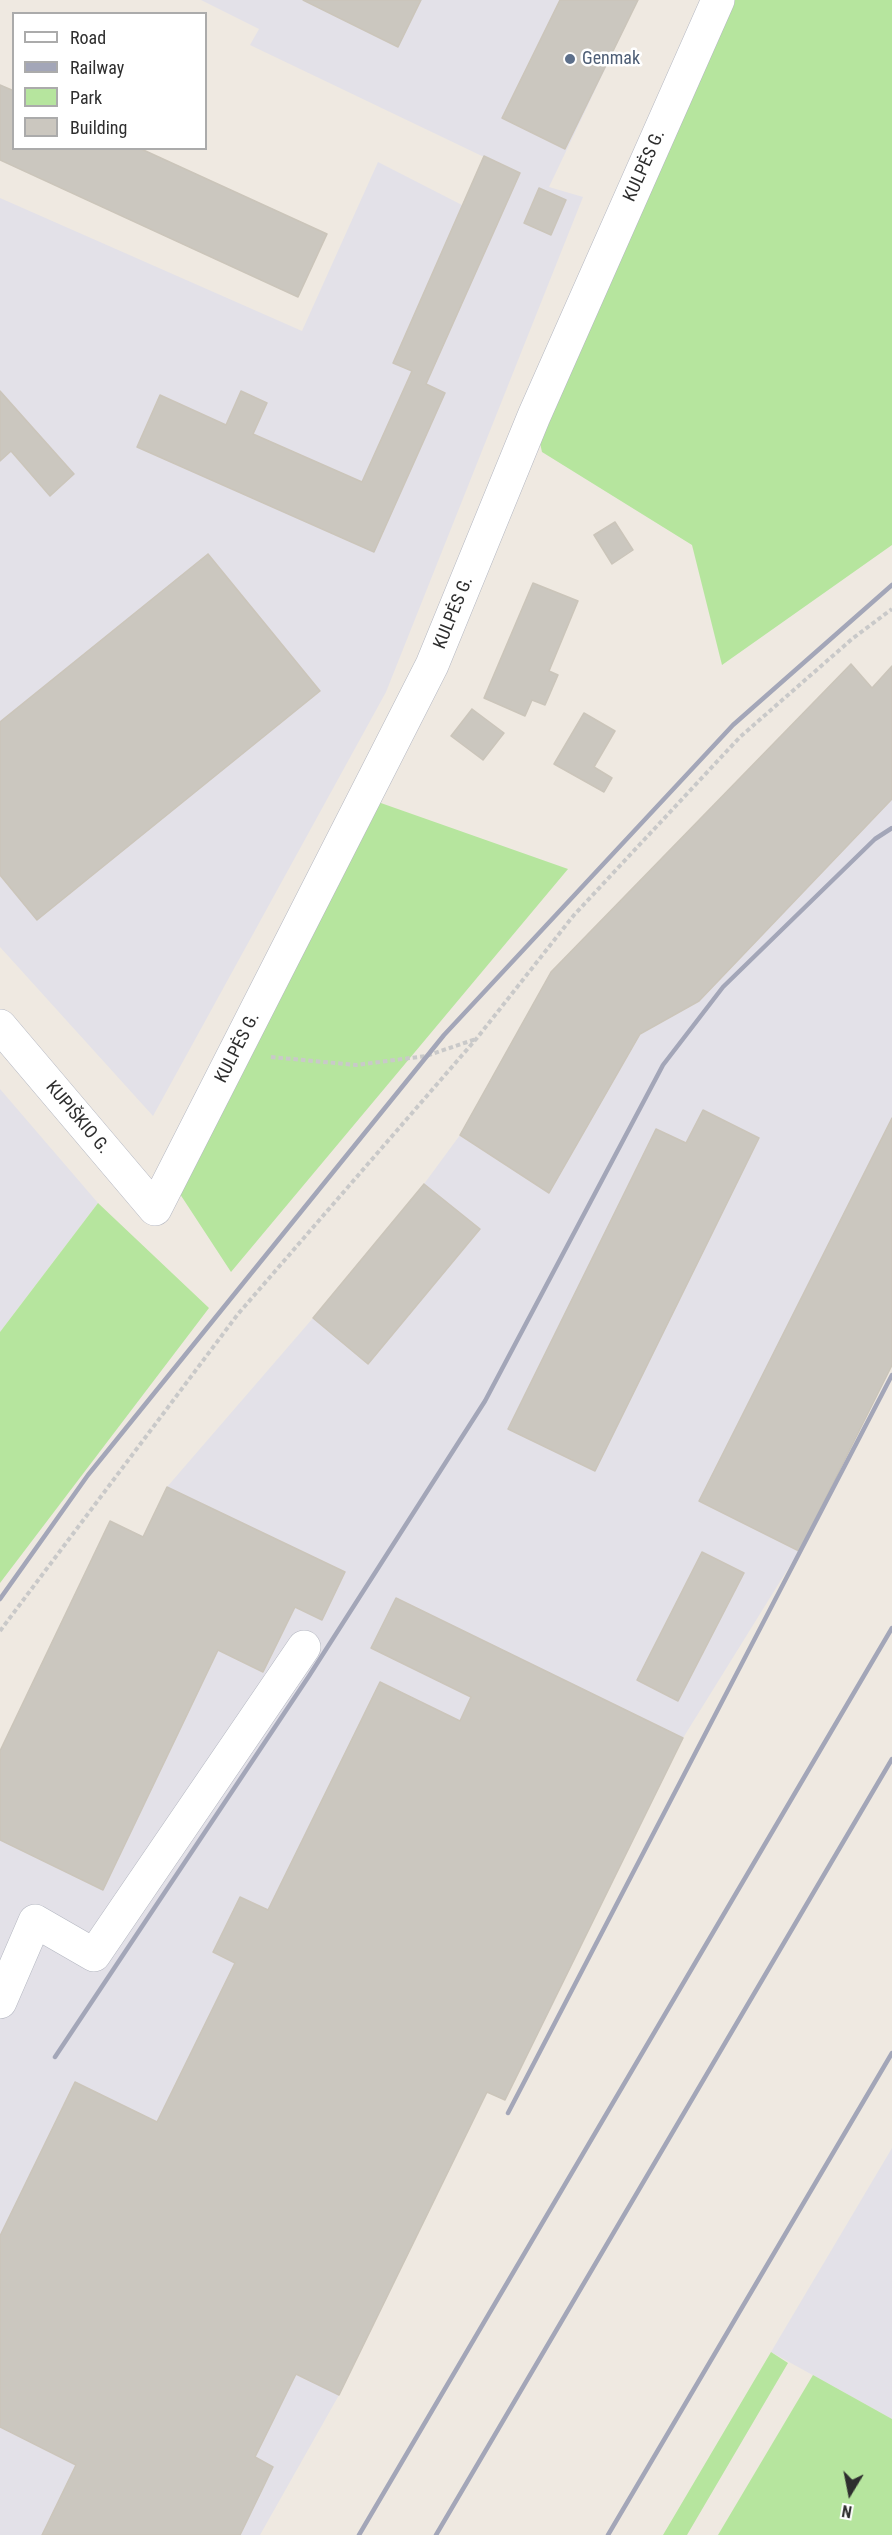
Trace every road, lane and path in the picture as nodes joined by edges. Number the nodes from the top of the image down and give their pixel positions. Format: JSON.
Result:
{"nodes":[{"id":1,"x":718,"y":0,"type":"edge"},
{"id":2,"x":892,"y":609,"type":"edge"},
{"id":3,"x":0,"y":1026,"type":"edge"},
{"id":4,"x":477,"y":1038,"type":"junction"},
{"id":5,"x":235,"y":1054,"type":"junction"},
{"id":6,"x":154,"y":1209,"type":"joint"},
{"id":7,"x":0,"y":1631,"type":"edge"},
{"id":8,"x":304,"y":1647,"type":"dead end"},
{"id":9,"x":0,"y":2002,"type":"edge"}],
"edges":[{"from":1,"to":5,"type":"street","name":"KULPĖS G."},
{"from":2,"to":4,"type":"path"},
{"from":3,"to":6,"type":"street","name":"KUPIŠKIO G."},
{"from":4,"to":5,"type":"path"},
{"from":4,"to":7,"type":"path"},
{"from":5,"to":6,"type":"street","name":"KULPĖS G."},
{"from":8,"to":9,"type":"street"}]}
